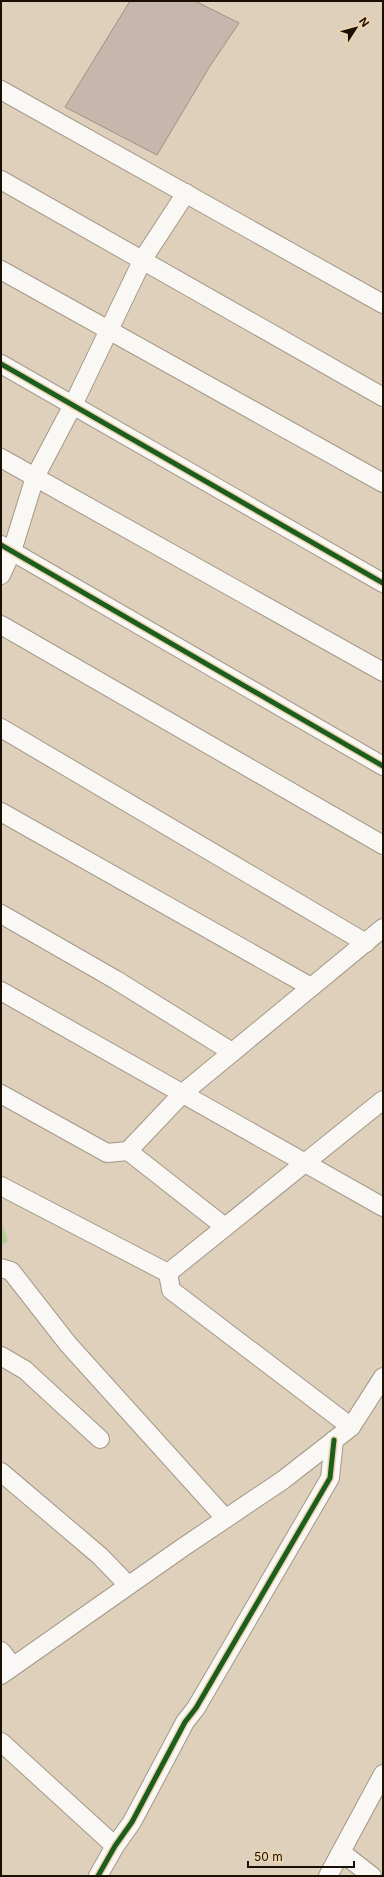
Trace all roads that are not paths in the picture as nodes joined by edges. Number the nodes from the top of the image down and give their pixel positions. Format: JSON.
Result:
{"nodes":[{"id":1,"x":1,"y":90,"type":"edge"},
{"id":2,"x":1,"y":180,"type":"edge"},
{"id":3,"x":186,"y":193,"type":"junction"},
{"id":4,"x":143,"y":259,"type":"junction"},
{"id":5,"x":1,"y":270,"type":"edge"},
{"id":6,"x":383,"y":304,"type":"edge"},
{"id":7,"x":108,"y":330,"type":"junction"},
{"id":8,"x":1,"y":364,"type":"edge"},
{"id":9,"x":383,"y":396,"type":"edge"},
{"id":10,"x":73,"y":405,"type":"junction"},
{"id":11,"x":1,"y":458,"type":"edge"},
{"id":12,"x":35,"y":477,"type":"junction"},
{"id":13,"x":383,"y":483,"type":"edge"},
{"id":14,"x":7,"y":548,"type":"edge"},
{"id":15,"x":1,"y":575,"type":"edge"},
{"id":16,"x":383,"y":583,"type":"edge"},
{"id":17,"x":1,"y":624,"type":"edge"},
{"id":18,"x":383,"y":672,"type":"edge"},
{"id":19,"x":1,"y":728,"type":"edge"},
{"id":20,"x":383,"y":766,"type":"edge"},
{"id":21,"x":1,"y":812,"type":"edge"},
{"id":22,"x":383,"y":845,"type":"edge"},
{"id":23,"x":1,"y":914,"type":"edge"},
{"id":24,"x":383,"y":928,"type":"edge"},
{"id":25,"x":366,"y":942,"type":"junction"},
{"id":26,"x":311,"y":987,"type":"junction"},
{"id":27,"x":1,"y":991,"type":"edge"},
{"id":28,"x":232,"y":1052,"type":"junction"},
{"id":29,"x":183,"y":1093,"type":"junction"},
{"id":30,"x":1,"y":1094,"type":"edge"},
{"id":31,"x":383,"y":1100,"type":"edge"},
{"id":32,"x":128,"y":1151,"type":"junction"},
{"id":33,"x":305,"y":1163,"type":"junction"},
{"id":34,"x":1,"y":1186,"type":"edge"},
{"id":35,"x":383,"y":1206,"type":"edge"},
{"id":36,"x":225,"y":1227,"type":"junction"},
{"id":37,"x":1,"y":1268,"type":"edge"},
{"id":38,"x":168,"y":1273,"type":"junction"},
{"id":39,"x":1,"y":1356,"type":"edge"},
{"id":40,"x":383,"y":1377,"type":"edge"},
{"id":41,"x":351,"y":1427,"type":"junction"},
{"id":42,"x":100,"y":1440,"type":"dead end"},
{"id":43,"x":334,"y":1440,"type":"junction"},
{"id":44,"x":1,"y":1472,"type":"edge"},
{"id":45,"x":225,"y":1518,"type":"junction"},
{"id":46,"x":128,"y":1586,"type":"junction"},
{"id":47,"x":1,"y":1651,"type":"edge"},
{"id":48,"x":7,"y":1670,"type":"edge"},
{"id":49,"x":1,"y":1742,"type":"edge"},
{"id":50,"x":383,"y":1775,"type":"edge"},
{"id":51,"x":115,"y":1846,"type":"junction"},
{"id":52,"x":340,"y":1852,"type":"junction"},
{"id":53,"x":98,"y":1876,"type":"edge"},
{"id":54,"x":328,"y":1876,"type":"edge"},
{"id":55,"x":372,"y":1876,"type":"edge"}],
"edges":[{"from":1,"to":3,"type":"street"},
{"from":2,"to":4,"type":"street"},
{"from":3,"to":4,"type":"street"},
{"from":3,"to":6,"type":"street"},
{"from":4,"to":7,"type":"street"},
{"from":4,"to":9,"type":"street"},
{"from":5,"to":7,"type":"street"},
{"from":7,"to":10,"type":"street"},
{"from":7,"to":13,"type":"street"},
{"from":8,"to":10,"type":"street"},
{"from":10,"to":12,"type":"street"},
{"from":10,"to":16,"type":"street"},
{"from":11,"to":12,"type":"street"},
{"from":12,"to":14,"type":"street"},
{"from":12,"to":18,"type":"street"},
{"from":14,"to":15,"type":"street"},
{"from":14,"to":20,"type":"street"},
{"from":17,"to":22,"type":"street"},
{"from":19,"to":25,"type":"street"},
{"from":21,"to":26,"type":"street"},
{"from":23,"to":28,"type":"street"},
{"from":24,"to":25,"type":"street"},
{"from":25,"to":26,"type":"street"},
{"from":26,"to":28,"type":"street"},
{"from":27,"to":29,"type":"street"},
{"from":28,"to":29,"type":"street"},
{"from":29,"to":32,"type":"street"},
{"from":29,"to":33,"type":"street"},
{"from":30,"to":32,"type":"street"},
{"from":31,"to":33,"type":"street"},
{"from":32,"to":36,"type":"street"},
{"from":33,"to":35,"type":"street"},
{"from":33,"to":36,"type":"street"},
{"from":34,"to":38,"type":"street"},
{"from":36,"to":38,"type":"street"},
{"from":37,"to":45,"type":"street"},
{"from":38,"to":41,"type":"street"},
{"from":39,"to":42,"type":"street"},
{"from":40,"to":41,"type":"street"},
{"from":41,"to":43,"type":"street"},
{"from":43,"to":45,"type":"street"},
{"from":43,"to":51,"type":"street"},
{"from":44,"to":46,"type":"street"},
{"from":45,"to":46,"type":"street"},
{"from":46,"to":48,"type":"street"},
{"from":47,"to":48,"type":"street"},
{"from":49,"to":51,"type":"street"},
{"from":50,"to":52,"type":"street"},
{"from":51,"to":53,"type":"street"},
{"from":52,"to":54,"type":"street"},
{"from":52,"to":55,"type":"street"}]}
